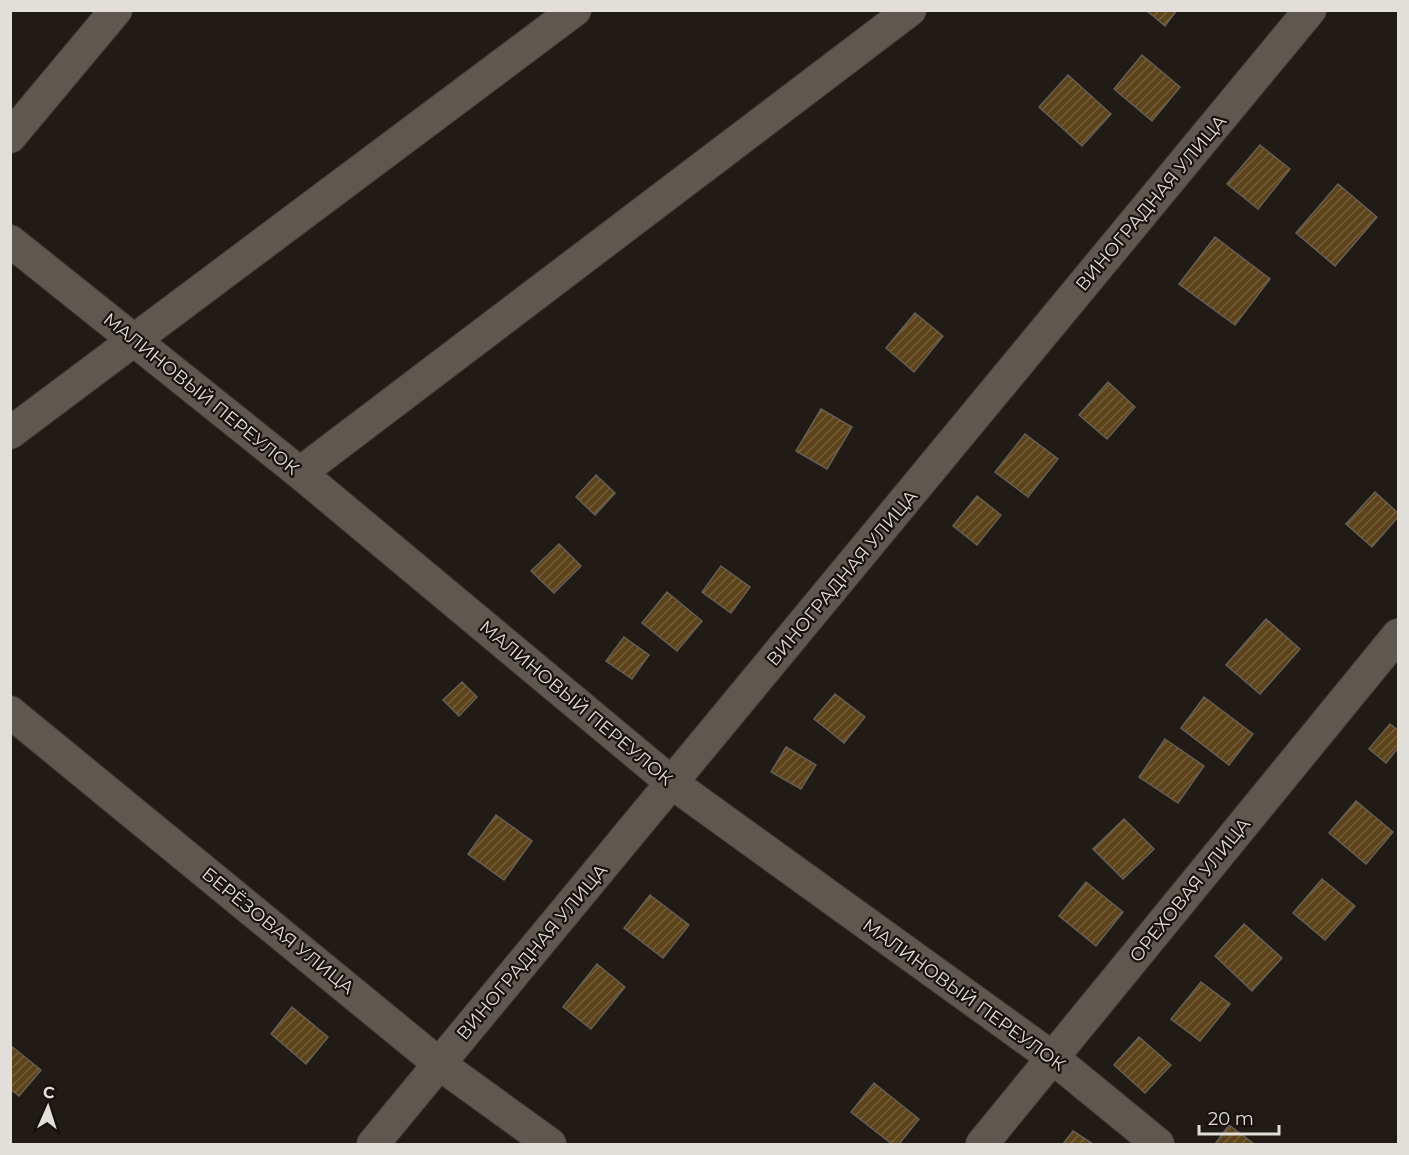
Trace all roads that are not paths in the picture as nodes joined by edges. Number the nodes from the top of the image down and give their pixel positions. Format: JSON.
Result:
{"nodes":[{"id":1,"x":116,"y":10,"type":"edge"},
{"id":2,"x":575,"y":10,"type":"edge"},
{"id":3,"x":910,"y":10,"type":"edge"},
{"id":4,"x":1310,"y":10,"type":"edge"},
{"id":5,"x":10,"y":137,"type":"edge"},
{"id":6,"x":10,"y":241,"type":"edge"},
{"id":7,"x":136,"y":341,"type":"junction"},
{"id":8,"x":10,"y":433,"type":"edge"},
{"id":9,"x":300,"y":472,"type":"junction"},
{"id":10,"x":1398,"y":634,"type":"edge"},
{"id":11,"x":10,"y":712,"type":"edge"},
{"id":12,"x":672,"y":783,"type":"junction"},
{"id":13,"x":1053,"y":1058,"type":"junction"},
{"id":14,"x":438,"y":1063,"type":"junction"},
{"id":15,"x":373,"y":1144,"type":"edge"},
{"id":16,"x":550,"y":1144,"type":"edge"},
{"id":17,"x":982,"y":1144,"type":"edge"},
{"id":18,"x":1158,"y":1144,"type":"edge"}],
"edges":[{"from":1,"to":5,"type":"street"},
{"from":2,"to":7,"type":"street"},
{"from":3,"to":9,"type":"street"},
{"from":4,"to":12,"type":"street","name":"ВИНОГРАДНАЯ УЛИЦА"},
{"from":6,"to":7,"type":"street","name":"МАЛИНОВЫЙ ПЕРЕУЛОК"},
{"from":7,"to":8,"type":"street"},
{"from":7,"to":9,"type":"street","name":"МАЛИНОВЫЙ ПЕРЕУЛОК"},
{"from":9,"to":12,"type":"street","name":"МАЛИНОВЫЙ ПЕРЕУЛОК"},
{"from":10,"to":13,"type":"street","name":"ОРЕХОВАЯ УЛИЦА"},
{"from":11,"to":14,"type":"street","name":"БЕРЁЗОВАЯ УЛИЦА"},
{"from":12,"to":13,"type":"street","name":"МАЛИНОВЫЙ ПЕРЕУЛОК"},
{"from":12,"to":14,"type":"street","name":"ВИНОГРАДНАЯ УЛИЦА"},
{"from":13,"to":17,"type":"street","name":"ОРЕХОВАЯ УЛИЦА"},
{"from":13,"to":18,"type":"street","name":"МАЛИНОВЫЙ ПЕРЕУЛОК"},
{"from":14,"to":15,"type":"street","name":"ВИНОГРАДНАЯ УЛИЦА"},
{"from":14,"to":16,"type":"street","name":"БЕРЁЗОВАЯ УЛИЦА"}]}
